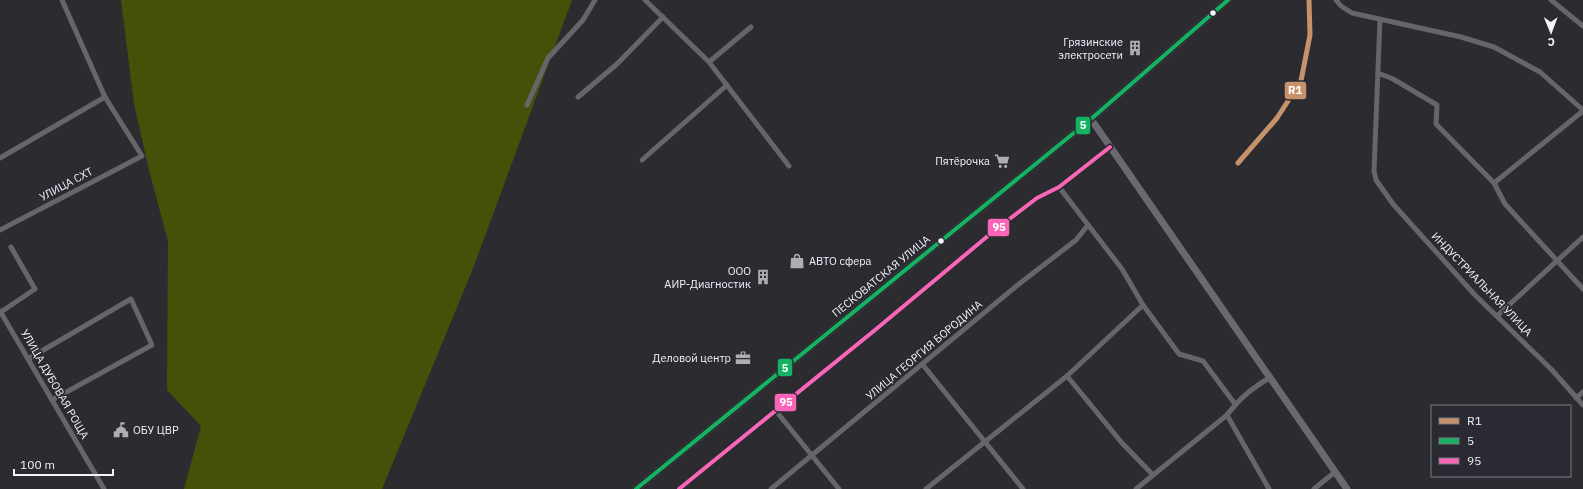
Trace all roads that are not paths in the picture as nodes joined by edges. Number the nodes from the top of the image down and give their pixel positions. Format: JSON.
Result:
{"nodes":[{"id":1,"x":62,"y":0,"type":"edge"},
{"id":2,"x":595,"y":0,"type":"edge"},
{"id":3,"x":645,"y":0,"type":"edge"},
{"id":4,"x":1228,"y":0,"type":"edge"},
{"id":5,"x":1336,"y":0,"type":"edge"},
{"id":6,"x":1551,"y":0,"type":"edge"},
{"id":7,"x":663,"y":17,"type":"junction"},
{"id":8,"x":1380,"y":19,"type":"junction"},
{"id":9,"x":1583,"y":26,"type":"edge"},
{"id":10,"x":751,"y":27,"type":"dead end"},
{"id":11,"x":709,"y":62,"type":"junction"},
{"id":12,"x":1378,"y":73,"type":"junction"},
{"id":13,"x":727,"y":85,"type":"junction"},
{"id":14,"x":105,"y":97,"type":"junction"},
{"id":15,"x":578,"y":97,"type":"dead end"},
{"id":16,"x":527,"y":105,"type":"dead end"},
{"id":17,"x":1583,"y":110,"type":"edge"},
{"id":18,"x":1090,"y":119,"type":"junction"},
{"id":19,"x":1110,"y":147,"type":"junction"},
{"id":20,"x":0,"y":158,"type":"edge"},
{"id":21,"x":642,"y":160,"type":"dead end"},
{"id":22,"x":789,"y":166,"type":"dead end"},
{"id":23,"x":1494,"y":183,"type":"junction"},
{"id":24,"x":1059,"y":187,"type":"junction"},
{"id":25,"x":1088,"y":225,"type":"junction"},
{"id":26,"x":0,"y":230,"type":"edge"},
{"id":27,"x":1583,"y":237,"type":"edge"},
{"id":28,"x":11,"y":247,"type":"dead end"},
{"id":29,"x":1558,"y":261,"type":"junction"},
{"id":30,"x":1583,"y":289,"type":"edge"},
{"id":31,"x":1143,"y":305,"type":"junction"},
{"id":32,"x":0,"y":311,"type":"edge"},
{"id":33,"x":1498,"y":315,"type":"junction"},
{"id":34,"x":28,"y":359,"type":"junction"},
{"id":35,"x":923,"y":365,"type":"junction"},
{"id":36,"x":1068,"y":376,"type":"junction"},
{"id":37,"x":1269,"y":378,"type":"junction"},
{"id":38,"x":1583,"y":392,"type":"edge"},
{"id":39,"x":1576,"y":398,"type":"junction"},
{"id":40,"x":52,"y":400,"type":"junction"},
{"id":41,"x":1235,"y":404,"type":"junction"},
{"id":42,"x":1583,"y":405,"type":"edge"},
{"id":43,"x":776,"y":412,"type":"junction"},
{"id":44,"x":1227,"y":415,"type":"junction"},
{"id":45,"x":986,"y":442,"type":"junction"},
{"id":46,"x":812,"y":455,"type":"junction"},
{"id":47,"x":1335,"y":472,"type":"junction"},
{"id":48,"x":1153,"y":475,"type":"junction"},
{"id":49,"x":104,"y":489,"type":"edge"},
{"id":50,"x":636,"y":489,"type":"edge"},
{"id":51,"x":679,"y":489,"type":"edge"},
{"id":52,"x":771,"y":489,"type":"edge"},
{"id":53,"x":839,"y":489,"type":"edge"},
{"id":54,"x":926,"y":489,"type":"edge"},
{"id":55,"x":1023,"y":489,"type":"edge"},
{"id":56,"x":1136,"y":489,"type":"edge"},
{"id":57,"x":1269,"y":489,"type":"edge"},
{"id":58,"x":1314,"y":489,"type":"edge"},
{"id":59,"x":1347,"y":489,"type":"edge"}],
"edges":[{"from":1,"to":14,"type":"street"},
{"from":2,"to":16,"type":"street"},
{"from":3,"to":7,"type":"street"},
{"from":4,"to":18,"type":"main road","name":"ПЕСКОВАТСКАЯ УЛИЦА"},
{"from":5,"to":8,"type":"street"},
{"from":6,"to":9,"type":"street"},
{"from":7,"to":11,"type":"street"},
{"from":7,"to":15,"type":"street"},
{"from":8,"to":12,"type":"street"},
{"from":8,"to":17,"type":"street"},
{"from":10,"to":11,"type":"street"},
{"from":11,"to":13,"type":"street"},
{"from":12,"to":23,"type":"street"},
{"from":12,"to":33,"type":"street","name":"ИНДУСТРИАЛЬНАЯ УЛИЦА"},
{"from":13,"to":21,"type":"street"},
{"from":13,"to":22,"type":"street"},
{"from":14,"to":20,"type":"street"},
{"from":14,"to":26,"type":"street","name":"УЛИЦА СХТ"},
{"from":17,"to":23,"type":"street"},
{"from":18,"to":19,"type":"main road"},
{"from":18,"to":50,"type":"main road","name":"ПЕСКОВАТСКАЯ УЛИЦА"},
{"from":19,"to":24,"type":"street"},
{"from":19,"to":37,"type":"main road"},
{"from":23,"to":29,"type":"street"},
{"from":24,"to":25,"type":"street"},
{"from":24,"to":43,"type":"street"},
{"from":25,"to":31,"type":"street"},
{"from":25,"to":35,"type":"street","name":"УЛИЦА ГЕОРГИЯ БОРОДИНА"},
{"from":27,"to":29,"type":"street"},
{"from":28,"to":32,"type":"street"},
{"from":29,"to":30,"type":"street"},
{"from":29,"to":33,"type":"street"},
{"from":31,"to":36,"type":"street"},
{"from":31,"to":41,"type":"street"},
{"from":32,"to":34,"type":"street","name":"УЛИЦА ДУБОВАЯ РОЩА"},
{"from":33,"to":39,"type":"street","name":"ИНДУСТРИАЛЬНАЯ УЛИЦА"},
{"from":34,"to":40,"type":"street","name":"УЛИЦА ДУБОВАЯ РОЩА"},
{"from":34,"to":40,"type":"street"},
{"from":35,"to":45,"type":"street"},
{"from":35,"to":46,"type":"street","name":"УЛИЦА ГЕОРГИЯ БОРОДИНА"},
{"from":36,"to":45,"type":"street"},
{"from":36,"to":48,"type":"street"},
{"from":37,"to":41,"type":"street"},
{"from":37,"to":47,"type":"main road"},
{"from":38,"to":39,"type":"street"},
{"from":39,"to":42,"type":"street","name":"ИНДУСТРИАЛЬНАЯ УЛИЦА"},
{"from":40,"to":49,"type":"street","name":"УЛИЦА ДУБОВАЯ РОЩА"},
{"from":41,"to":44,"type":"street"},
{"from":43,"to":46,"type":"street"},
{"from":43,"to":51,"type":"street"},
{"from":44,"to":48,"type":"street"},
{"from":44,"to":57,"type":"street"},
{"from":45,"to":54,"type":"street"},
{"from":45,"to":55,"type":"street"},
{"from":46,"to":52,"type":"street","name":"УЛИЦА ГЕОРГИЯ БОРОДИНА"},
{"from":46,"to":53,"type":"street"},
{"from":47,"to":58,"type":"street"},
{"from":47,"to":59,"type":"main road"},
{"from":48,"to":56,"type":"street"}]}
